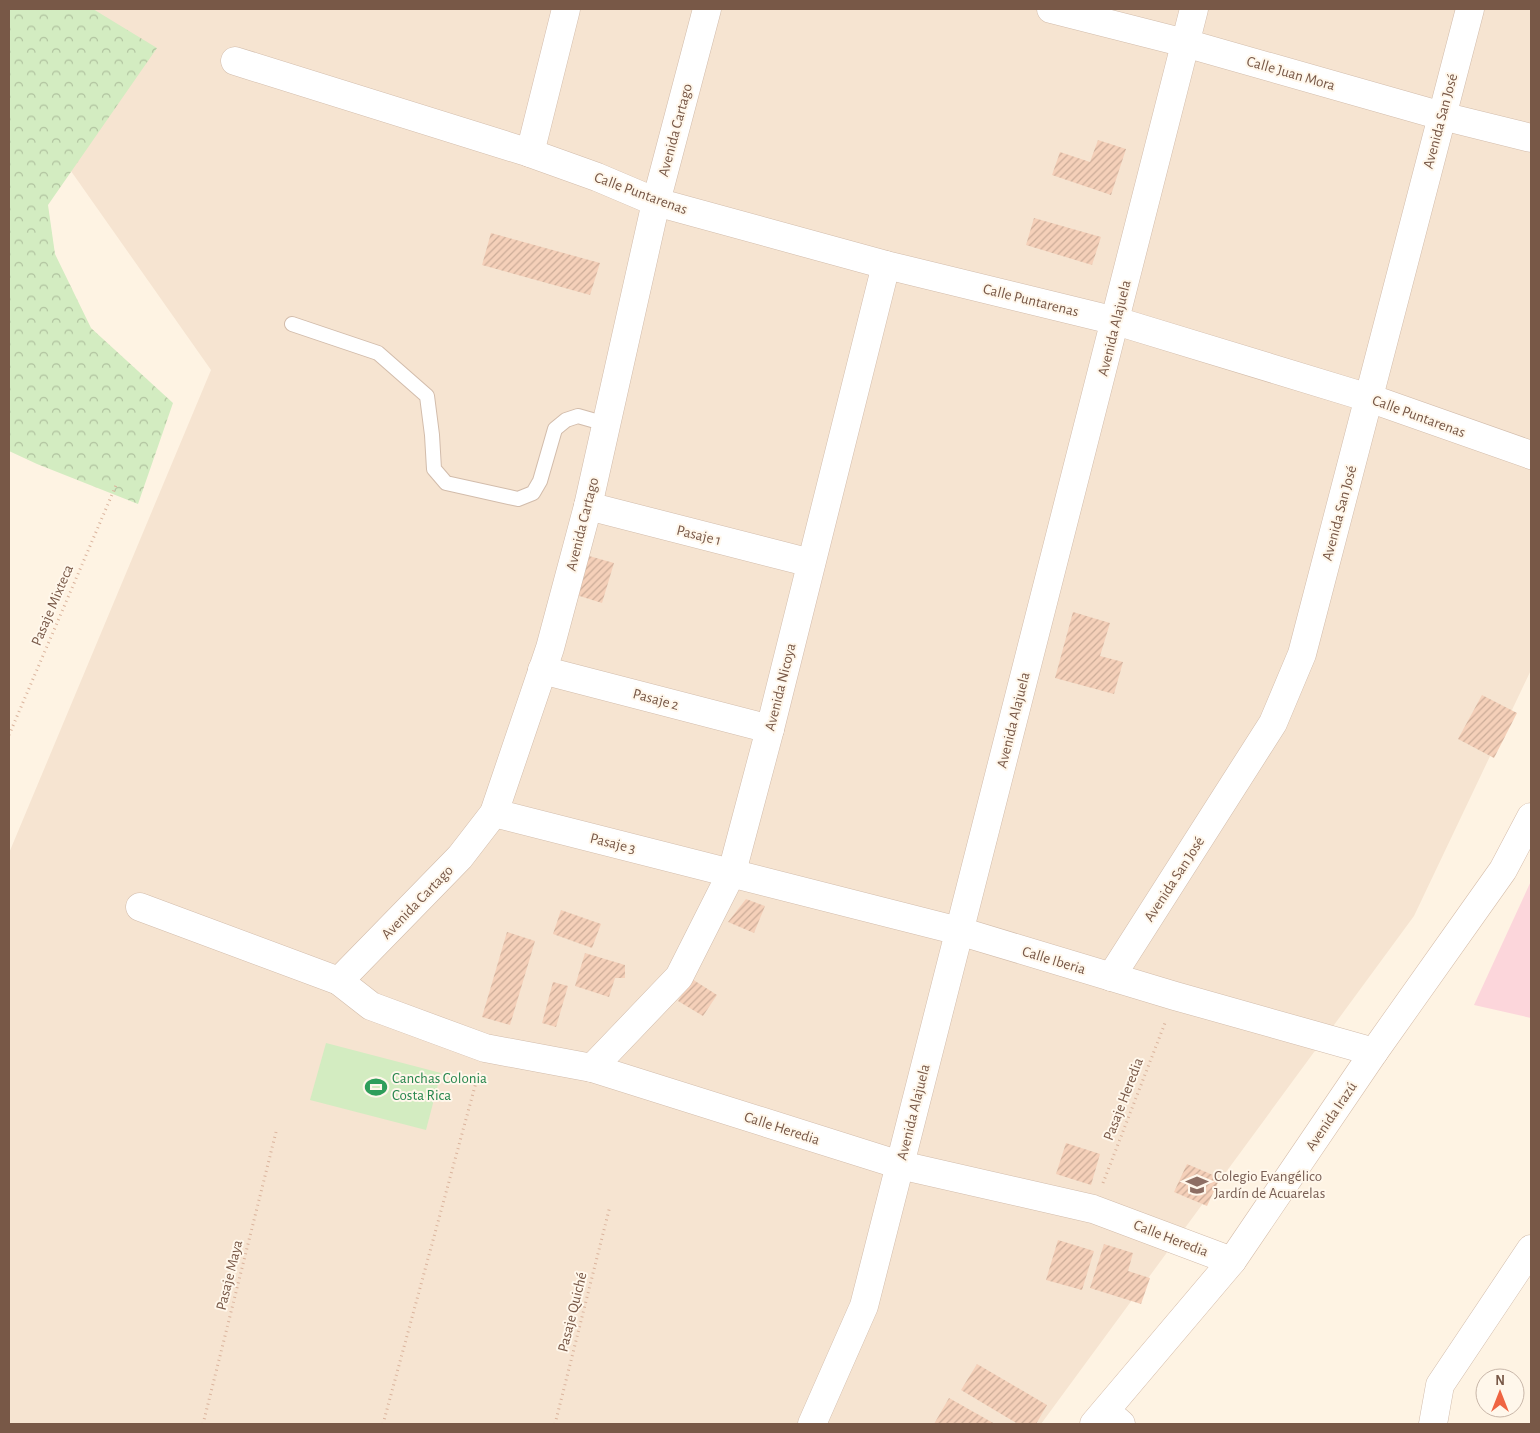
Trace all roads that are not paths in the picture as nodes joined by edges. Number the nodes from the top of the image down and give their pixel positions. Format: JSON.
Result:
{"nodes":[{"id":1,"x":566,"y":9,"type":"edge"},
{"id":2,"x":707,"y":9,"type":"edge"},
{"id":3,"x":1051,"y":9,"type":"edge"},
{"id":4,"x":1194,"y":9,"type":"edge"},
{"id":5,"x":1470,"y":9,"type":"edge"},
{"id":6,"x":1185,"y":43,"type":"junction"},
{"id":7,"x":235,"y":61,"type":"dead end"},
{"id":8,"x":1442,"y":116,"type":"junction"},
{"id":9,"x":1531,"y":138,"type":"edge"},
{"id":10,"x":530,"y":153,"type":"junction"},
{"id":11,"x":656,"y":202,"type":"junction"},
{"id":12,"x":886,"y":265,"type":"junction"},
{"id":13,"x":1116,"y":321,"type":"junction"},
{"id":14,"x":292,"y":324,"type":"dead end"},
{"id":15,"x":1369,"y":398,"type":"junction"},
{"id":16,"x":606,"y":424,"type":"junction"},
{"id":17,"x":1531,"y":455,"type":"edge"},
{"id":18,"x":588,"y":506,"type":"junction"},
{"id":19,"x":811,"y":563,"type":"junction"},
{"id":20,"x":542,"y":670,"type":"junction"},
{"id":21,"x":770,"y":729,"type":"junction"},
{"id":22,"x":494,"y":813,"type":"junction"},
{"id":23,"x":1531,"y":817,"type":"edge"},
{"id":24,"x":732,"y":872,"type":"junction"},
{"id":25,"x":140,"y":907,"type":"dead end"},
{"id":26,"x":959,"y":931,"type":"junction"},
{"id":27,"x":1111,"y":977,"type":"junction"},
{"id":28,"x":339,"y":981,"type":"junction"},
{"id":29,"x":1374,"y":1052,"type":"junction"},
{"id":30,"x":592,"y":1068,"type":"junction"},
{"id":31,"x":900,"y":1165,"type":"junction"},
{"id":32,"x":1531,"y":1249,"type":"edge"},
{"id":33,"x":1232,"y":1262,"type":"junction"},
{"id":34,"x":1107,"y":1420,"type":"edge"},
{"id":35,"x":812,"y":1424,"type":"edge"},
{"id":36,"x":1433,"y":1424,"type":"edge"}],
"edges":[{"from":1,"to":10,"type":"street"},
{"from":2,"to":11,"type":"street","name":"Avenida Cartago"},
{"from":3,"to":6,"type":"street","name":"Calle Juan Mora"},
{"from":4,"to":6,"type":"street","name":"Avenida Alajuela"},
{"from":5,"to":8,"type":"street","name":"Avenida San José"},
{"from":6,"to":8,"type":"street","name":"Calle Juan Mora"},
{"from":6,"to":13,"type":"street","name":"Avenida Alajuela"},
{"from":7,"to":10,"type":"street","name":"Calle Puntarenas"},
{"from":8,"to":9,"type":"street","name":"Calle Juan Mora"},
{"from":8,"to":15,"type":"street","name":"Avenida San José"},
{"from":10,"to":11,"type":"street","name":"Calle Puntarenas"},
{"from":11,"to":12,"type":"street","name":"Calle Puntarenas"},
{"from":11,"to":16,"type":"street","name":"Avenida Cartago"},
{"from":12,"to":13,"type":"street","name":"Calle Puntarenas"},
{"from":12,"to":19,"type":"street","name":"Avenida Nicoya"},
{"from":13,"to":15,"type":"street","name":"Calle Puntarenas"},
{"from":13,"to":26,"type":"street","name":"Avenida Alajuela"},
{"from":14,"to":16,"type":"lane"},
{"from":15,"to":17,"type":"street","name":"Calle Puntarenas"},
{"from":15,"to":27,"type":"street","name":"Avenida San José"},
{"from":16,"to":18,"type":"street","name":"Avenida Cartago"},
{"from":18,"to":19,"type":"street","name":"Pasaje 1"},
{"from":18,"to":20,"type":"street","name":"Avenida Cartago"},
{"from":19,"to":21,"type":"street","name":"Avenida Nicoya"},
{"from":20,"to":21,"type":"street","name":"Pasaje 2"},
{"from":20,"to":22,"type":"street","name":"Avenida Cartago"},
{"from":21,"to":24,"type":"street","name":"Avenida Nicoya"},
{"from":22,"to":24,"type":"street","name":"Pasaje 3"},
{"from":22,"to":28,"type":"street","name":"Avenida Cartago"},
{"from":23,"to":29,"type":"street","name":"Avenida Irazú"},
{"from":24,"to":26,"type":"street","name":"Calle Iberia"},
{"from":24,"to":30,"type":"street","name":"Avenida Nicoya"},
{"from":25,"to":28,"type":"street","name":"Calle Heredia"},
{"from":26,"to":27,"type":"street","name":"Calle Iberia"},
{"from":26,"to":31,"type":"street","name":"Avenida Alajuela"},
{"from":27,"to":29,"type":"street","name":"Calle Iberia"},
{"from":28,"to":30,"type":"street","name":"Calle Heredia"},
{"from":29,"to":33,"type":"street","name":"Avenida Irazú"},
{"from":30,"to":31,"type":"street","name":"Calle Heredia"},
{"from":31,"to":33,"type":"street","name":"Calle Heredia"},
{"from":31,"to":35,"type":"street","name":"Avenida Alajuela"},
{"from":32,"to":36,"type":"street"},
{"from":33,"to":34,"type":"street","name":"Avenida Irazú"}]}
